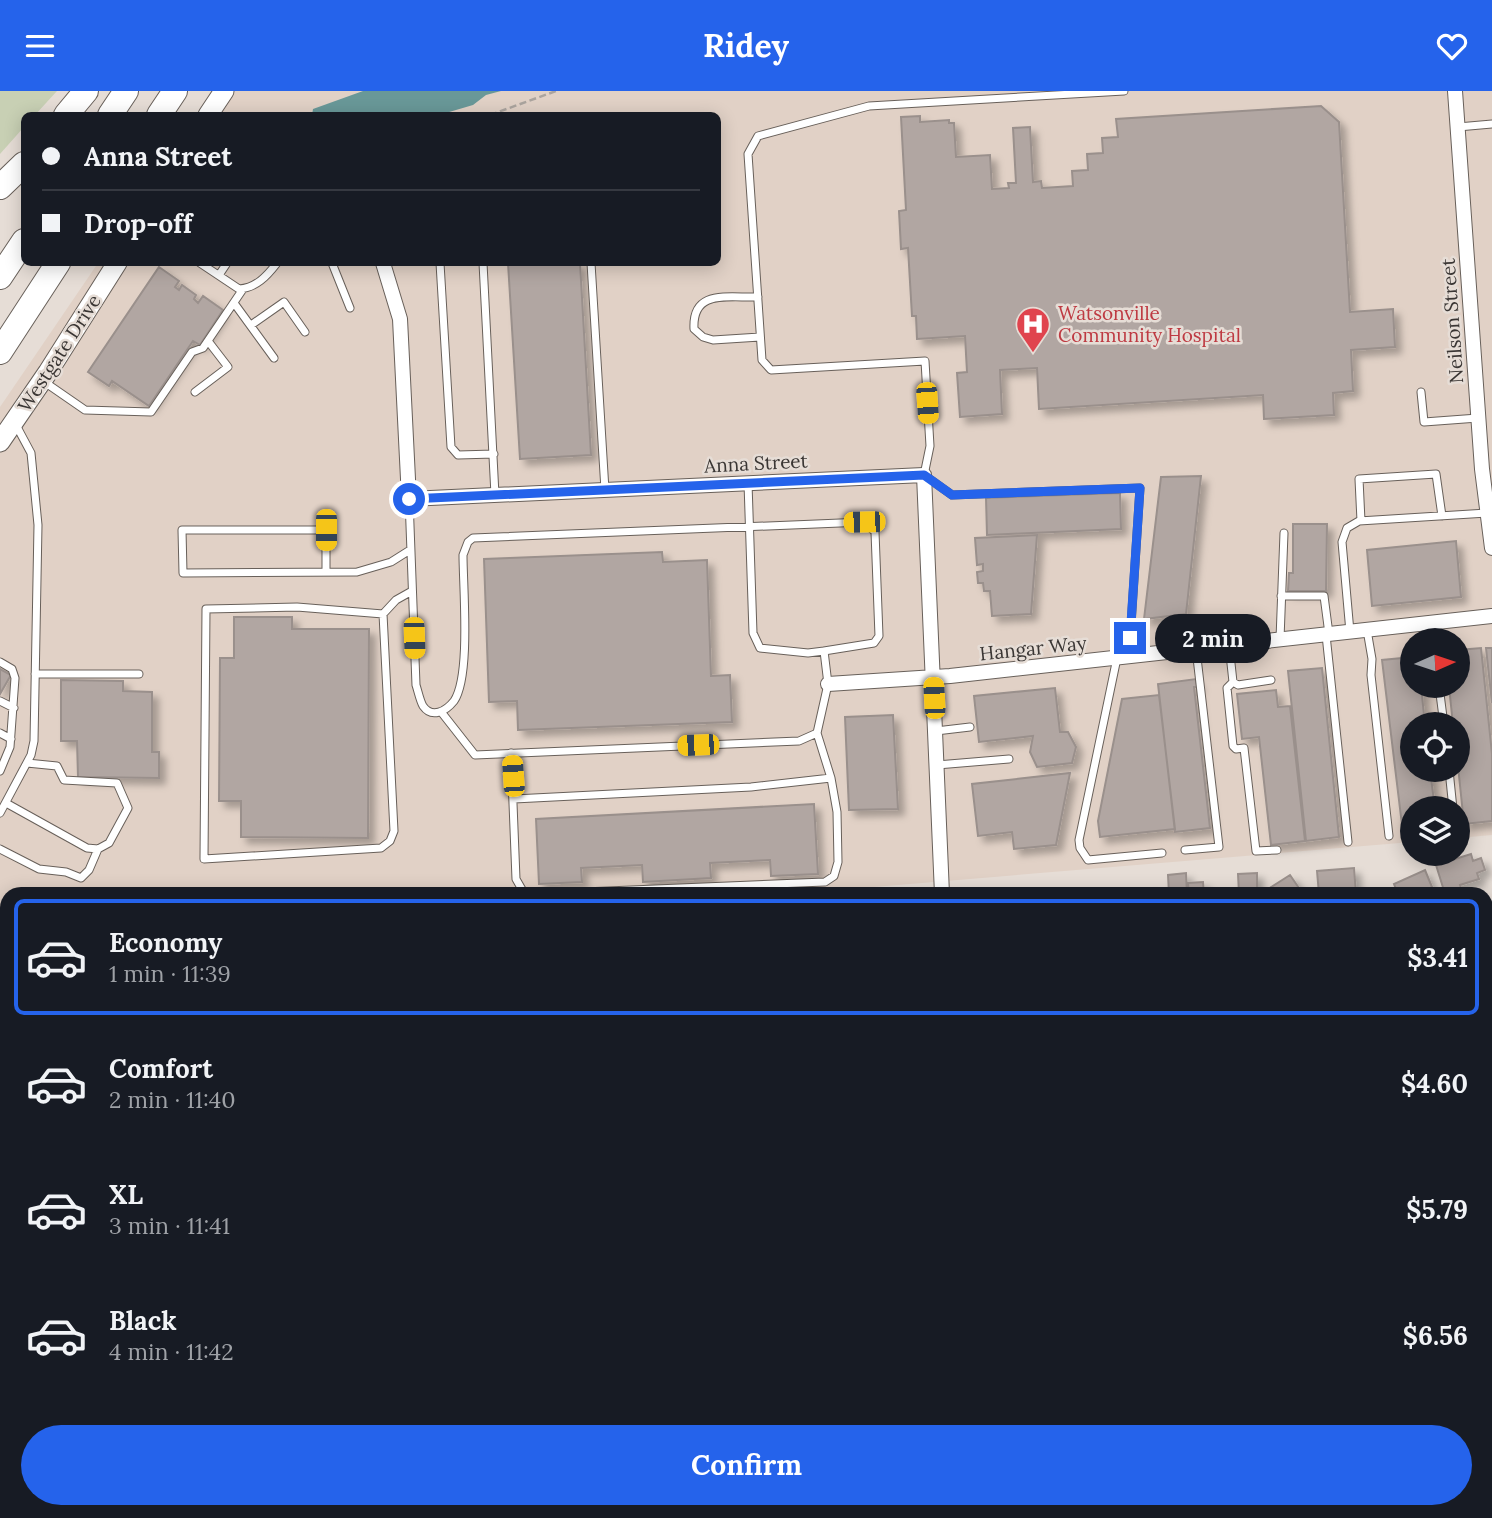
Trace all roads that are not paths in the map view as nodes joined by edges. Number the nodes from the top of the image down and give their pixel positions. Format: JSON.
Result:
{"nodes":[{"id":1,"x":86,"y":91,"type":"edge"},
{"id":2,"x":126,"y":91,"type":"edge"},
{"id":3,"x":176,"y":91,"type":"edge"},
{"id":4,"x":224,"y":91,"type":"edge"},
{"id":5,"x":1124,"y":91,"type":"edge"},
{"id":6,"x":1455,"y":91,"type":"edge"},
{"id":7,"x":68,"y":112,"type":"edge"},
{"id":8,"x":112,"y":112,"type":"edge"},
{"id":9,"x":161,"y":112,"type":"edge"},
{"id":10,"x":214,"y":112,"type":"edge"},
{"id":11,"x":1492,"y":124,"type":"edge"},
{"id":12,"x":1457,"y":127,"type":"junction"},
{"id":13,"x":21,"y":166,"type":"edge"},
{"id":14,"x":0,"y":187,"type":"edge"},
{"id":15,"x":21,"y":246,"type":"edge"},
{"id":16,"x":115,"y":266,"type":"edge"},
{"id":17,"x":206,"y":266,"type":"edge"},
{"id":18,"x":226,"y":266,"type":"edge"},
{"id":19,"x":274,"y":266,"type":"edge"},
{"id":20,"x":333,"y":266,"type":"edge"},
{"id":21,"x":384,"y":266,"type":"edge"},
{"id":22,"x":440,"y":266,"type":"edge"},
{"id":23,"x":483,"y":266,"type":"edge"},
{"id":24,"x":591,"y":266,"type":"edge"},
{"id":25,"x":51,"y":273,"type":"edge"},
{"id":26,"x":219,"y":275,"type":"junction"},
{"id":27,"x":0,"y":277,"type":"edge"},
{"id":28,"x":243,"y":289,"type":"junction"},
{"id":29,"x":758,"y":297,"type":"junction"},
{"id":30,"x":234,"y":303,"type":"junction"},
{"id":31,"x":350,"y":308,"type":"dead end"},
{"id":32,"x":251,"y":325,"type":"junction"},
{"id":33,"x":305,"y":332,"type":"dead end"},
{"id":34,"x":760,"y":337,"type":"junction"},
{"id":35,"x":208,"y":341,"type":"junction"},
{"id":36,"x":0,"y":352,"type":"edge"},
{"id":37,"x":274,"y":358,"type":"dead end"},
{"id":38,"x":0,"y":369,"type":"edge"},
{"id":39,"x":42,"y":381,"type":"junction"},
{"id":40,"x":195,"y":392,"type":"dead end"},
{"id":41,"x":1421,"y":392,"type":"dead end"},
{"id":42,"x":14,"y":421,"type":"junction"},
{"id":43,"x":1483,"y":422,"type":"edge"},
{"id":44,"x":0,"y":442,"type":"edge"},
{"id":45,"x":494,"y":454,"type":"junction"},
{"id":46,"x":1487,"y":471,"type":"edge"},
{"id":47,"x":924,"y":475,"type":"junction"},
{"id":48,"x":748,"y":483,"type":"junction"},
{"id":49,"x":605,"y":490,"type":"junction"},
{"id":50,"x":495,"y":495,"type":"junction"},
{"id":51,"x":409,"y":499,"type":"junction"},
{"id":52,"x":1488,"y":513,"type":"junction"},
{"id":53,"x":1442,"y":516,"type":"junction"},
{"id":54,"x":1361,"y":521,"type":"junction"},
{"id":55,"x":749,"y":525,"type":"junction"},
{"id":56,"x":1284,"y":533,"type":"dead end"},
{"id":57,"x":1492,"y":548,"type":"edge"},
{"id":58,"x":410,"y":550,"type":"junction"},
{"id":59,"x":326,"y":572,"type":"junction"},
{"id":60,"x":412,"y":591,"type":"junction"},
{"id":61,"x":1281,"y":596,"type":"junction"},
{"id":62,"x":383,"y":614,"type":"junction"},
{"id":63,"x":1492,"y":616,"type":"edge"},
{"id":64,"x":1432,"y":622,"type":"junction"},
{"id":65,"x":1433,"y":628,"type":"edge"},
{"id":66,"x":1367,"y":630,"type":"junction"},
{"id":67,"x":1350,"y":632,"type":"junction"},
{"id":68,"x":1327,"y":634,"type":"junction"},
{"id":69,"x":1280,"y":639,"type":"junction"},
{"id":70,"x":1229,"y":645,"type":"junction"},
{"id":71,"x":1196,"y":649,"type":"junction"},
{"id":72,"x":824,"y":651,"type":"junction"},
{"id":73,"x":1123,"y":657,"type":"junction"},
{"id":74,"x":0,"y":662,"type":"edge"},
{"id":75,"x":35,"y":674,"type":"junction"},
{"id":76,"x":139,"y":674,"type":"dead end"},
{"id":77,"x":933,"y":677,"type":"junction"},
{"id":78,"x":1271,"y":680,"type":"dead end"},
{"id":79,"x":1233,"y":681,"type":"junction"},
{"id":80,"x":828,"y":684,"type":"junction"},
{"id":81,"x":0,"y":701,"type":"edge"},
{"id":82,"x":14,"y":708,"type":"junction"},
{"id":83,"x":442,"y":713,"type":"junction"},
{"id":84,"x":970,"y":727,"type":"dead end"},
{"id":85,"x":936,"y":731,"type":"junction"},
{"id":86,"x":0,"y":733,"type":"edge"},
{"id":87,"x":817,"y":733,"type":"junction"},
{"id":88,"x":11,"y":739,"type":"junction"},
{"id":89,"x":511,"y":753,"type":"junction"},
{"id":90,"x":1009,"y":759,"type":"dead end"},
{"id":91,"x":27,"y":763,"type":"junction"},
{"id":92,"x":937,"y":765,"type":"junction"},
{"id":93,"x":0,"y":768,"type":"edge"},
{"id":94,"x":831,"y":778,"type":"junction"},
{"id":95,"x":514,"y":799,"type":"junction"},
{"id":96,"x":6,"y":803,"type":"junction"},
{"id":97,"x":0,"y":813,"type":"edge"},
{"id":98,"x":1389,"y":836,"type":"dead end"},
{"id":99,"x":1348,"y":842,"type":"dead end"},
{"id":100,"x":0,"y":849,"type":"edge"},
{"id":101,"x":99,"y":849,"type":"junction"},
{"id":102,"x":1277,"y":850,"type":"dead end"},
{"id":103,"x":1185,"y":851,"type":"dead end"},
{"id":104,"x":1163,"y":853,"type":"dead end"},
{"id":105,"x":521,"y":887,"type":"edge"},
{"id":106,"x":703,"y":887,"type":"edge"},
{"id":107,"x":942,"y":887,"type":"edge"}],
"edges":[{"from":1,"to":7,"type":"highway"},
{"from":2,"to":8,"type":"highway"},
{"from":3,"to":9,"type":"highway"},
{"from":4,"to":10,"type":"street"},
{"from":5,"to":29,"type":"lane"},
{"from":6,"to":12,"type":"street","name":"Neilson Street"},
{"from":11,"to":12,"type":"lane"},
{"from":12,"to":43,"type":"street","name":"Neilson Street"},
{"from":13,"to":14,"type":"highway"},
{"from":15,"to":27,"type":"highway"},
{"from":16,"to":39,"type":"street","name":"Westgate Drive"},
{"from":17,"to":26,"type":"lane"},
{"from":18,"to":26,"type":"lane"},
{"from":19,"to":28,"type":"lane"},
{"from":20,"to":31,"type":"lane"},
{"from":21,"to":51,"type":"street"},
{"from":22,"to":45,"type":"lane"},
{"from":23,"to":45,"type":"lane"},
{"from":24,"to":49,"type":"lane"},
{"from":25,"to":36,"type":"highway"},
{"from":25,"to":38,"type":"highway"},
{"from":26,"to":28,"type":"lane"},
{"from":28,"to":30,"type":"lane"},
{"from":29,"to":34,"type":"lane"},
{"from":29,"to":34,"type":"lane"},
{"from":30,"to":32,"type":"lane"},
{"from":30,"to":35,"type":"lane"},
{"from":32,"to":33,"type":"lane"},
{"from":32,"to":37,"type":"lane"},
{"from":34,"to":47,"type":"lane"},
{"from":35,"to":39,"type":"lane"},
{"from":35,"to":40,"type":"lane"},
{"from":39,"to":42,"type":"street","name":"Westgate Drive"},
{"from":41,"to":43,"type":"lane"},
{"from":42,"to":44,"type":"street","name":"Westgate Drive"},
{"from":42,"to":75,"type":"lane"},
{"from":43,"to":46,"type":"street","name":"Neilson Street"},
{"from":45,"to":50,"type":"lane"},
{"from":46,"to":52,"type":"street","name":"Neilson Street"},
{"from":47,"to":48,"type":"street","name":"Anna Street"},
{"from":47,"to":73,"type":"lane"},
{"from":47,"to":77,"type":"street"},
{"from":48,"to":49,"type":"street","name":"Anna Street"},
{"from":48,"to":55,"type":"lane"},
{"from":49,"to":50,"type":"street","name":"Anna Street"},
{"from":50,"to":51,"type":"street","name":"Anna Street"},
{"from":51,"to":58,"type":"lane"},
{"from":52,"to":53,"type":"lane"},
{"from":52,"to":57,"type":"street","name":"Neilson Street"},
{"from":53,"to":54,"type":"lane"},
{"from":53,"to":54,"type":"lane"},
{"from":54,"to":67,"type":"lane"},
{"from":55,"to":72,"type":"lane"},
{"from":55,"to":72,"type":"lane"},
{"from":55,"to":83,"type":"lane"},
{"from":56,"to":61,"type":"lane"},
{"from":58,"to":59,"type":"lane"},
{"from":58,"to":60,"type":"lane"},
{"from":59,"to":59,"type":"lane"},
{"from":60,"to":62,"type":"lane"},
{"from":60,"to":83,"type":"lane"},
{"from":61,"to":68,"type":"lane"},
{"from":61,"to":69,"type":"lane"},
{"from":62,"to":62,"type":"lane"},
{"from":63,"to":64,"type":"street","name":"Hangar Way"},
{"from":64,"to":65,"type":"lane"},
{"from":64,"to":66,"type":"street","name":"Hangar Way"},
{"from":66,"to":67,"type":"street","name":"Hangar Way"},
{"from":66,"to":98,"type":"lane"},
{"from":67,"to":68,"type":"street","name":"Hangar Way"},
{"from":68,"to":69,"type":"street","name":"Hangar Way"},
{"from":68,"to":99,"type":"lane"},
{"from":69,"to":70,"type":"street","name":"Hangar Way"},
{"from":70,"to":71,"type":"street","name":"Hangar Way"},
{"from":70,"to":79,"type":"lane"},
{"from":71,"to":73,"type":"street","name":"Hangar Way"},
{"from":71,"to":103,"type":"lane"},
{"from":72,"to":80,"type":"lane"},
{"from":73,"to":77,"type":"street","name":"Hangar Way"},
{"from":73,"to":104,"type":"lane"},
{"from":74,"to":82,"type":"lane"},
{"from":75,"to":76,"type":"lane"},
{"from":75,"to":91,"type":"lane"},
{"from":77,"to":80,"type":"street","name":"Hangar Way"},
{"from":77,"to":85,"type":"street"},
{"from":78,"to":79,"type":"lane"},
{"from":79,"to":102,"type":"lane"},
{"from":80,"to":87,"type":"lane"},
{"from":81,"to":82,"type":"lane"},
{"from":82,"to":88,"type":"lane"},
{"from":83,"to":89,"type":"lane"},
{"from":84,"to":85,"type":"lane"},
{"from":85,"to":92,"type":"street"},
{"from":86,"to":88,"type":"lane"},
{"from":87,"to":89,"type":"lane"},
{"from":87,"to":94,"type":"lane"},
{"from":88,"to":93,"type":"lane"},
{"from":89,"to":95,"type":"lane"},
{"from":90,"to":92,"type":"lane"},
{"from":91,"to":96,"type":"lane"},
{"from":91,"to":101,"type":"lane"},
{"from":92,"to":107,"type":"street"},
{"from":94,"to":95,"type":"lane"},
{"from":94,"to":106,"type":"lane"},
{"from":95,"to":105,"type":"lane"},
{"from":96,"to":97,"type":"lane"},
{"from":96,"to":101,"type":"lane"},
{"from":100,"to":101,"type":"lane"}]}
